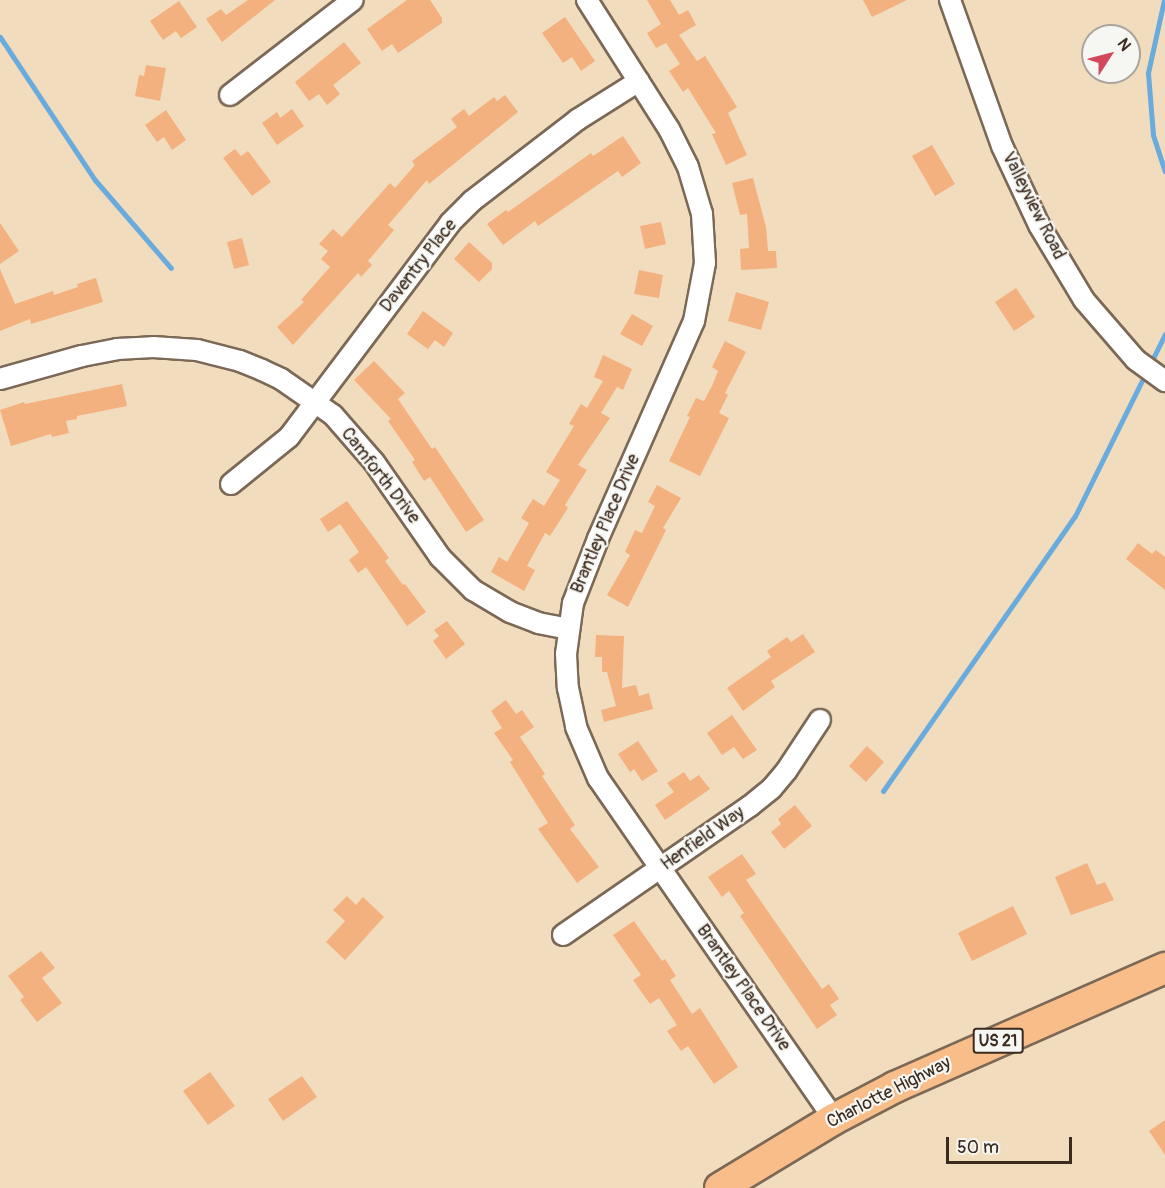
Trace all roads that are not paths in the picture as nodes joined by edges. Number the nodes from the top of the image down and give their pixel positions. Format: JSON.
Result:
{"nodes":[{"id":1,"x":353,"y":0,"type":"edge"},
{"id":2,"x":587,"y":0,"type":"edge"},
{"id":3,"x":950,"y":0,"type":"edge"},
{"id":4,"x":639,"y":81,"type":"junction"},
{"id":5,"x":230,"y":94,"type":"dead end"},
{"id":6,"x":0,"y":379,"type":"edge"},
{"id":7,"x":1165,"y":381,"type":"edge"},
{"id":8,"x":315,"y":401,"type":"junction"},
{"id":9,"x":231,"y":484,"type":"dead end"},
{"id":10,"x":568,"y":629,"type":"junction"},
{"id":11,"x":820,"y":720,"type":"dead end"},
{"id":12,"x":660,"y":868,"type":"junction"},
{"id":13,"x":563,"y":935,"type":"dead end"},
{"id":14,"x":1165,"y":968,"type":"edge"},
{"id":15,"x":834,"y":1119,"type":"junction"},
{"id":16,"x":720,"y":1188,"type":"edge"}],
"edges":[{"from":1,"to":5,"type":"street"},
{"from":2,"to":4,"type":"street","name":"Brantley Place Drive"},
{"from":3,"to":7,"type":"street","name":"Valleyview Road"},
{"from":4,"to":8,"type":"street","name":"Daventry Place"},
{"from":4,"to":10,"type":"street","name":"Brantley Place Drive"},
{"from":6,"to":8,"type":"street","name":"Camforth Drive"},
{"from":8,"to":9,"type":"street","name":"Daventry Place"},
{"from":8,"to":10,"type":"street","name":"Camforth Drive"},
{"from":10,"to":12,"type":"street","name":"Brantley Place Drive"},
{"from":11,"to":12,"type":"street","name":"Henfield Way"},
{"from":12,"to":13,"type":"street","name":"Henfield Way"},
{"from":12,"to":15,"type":"street","name":"Brantley Place Drive"},
{"from":14,"to":15,"type":"main road","name":"Charlotte Highway","number":"US 21"},
{"from":15,"to":16,"type":"main road","name":"Charlotte Highway","number":"US 21"}]}
